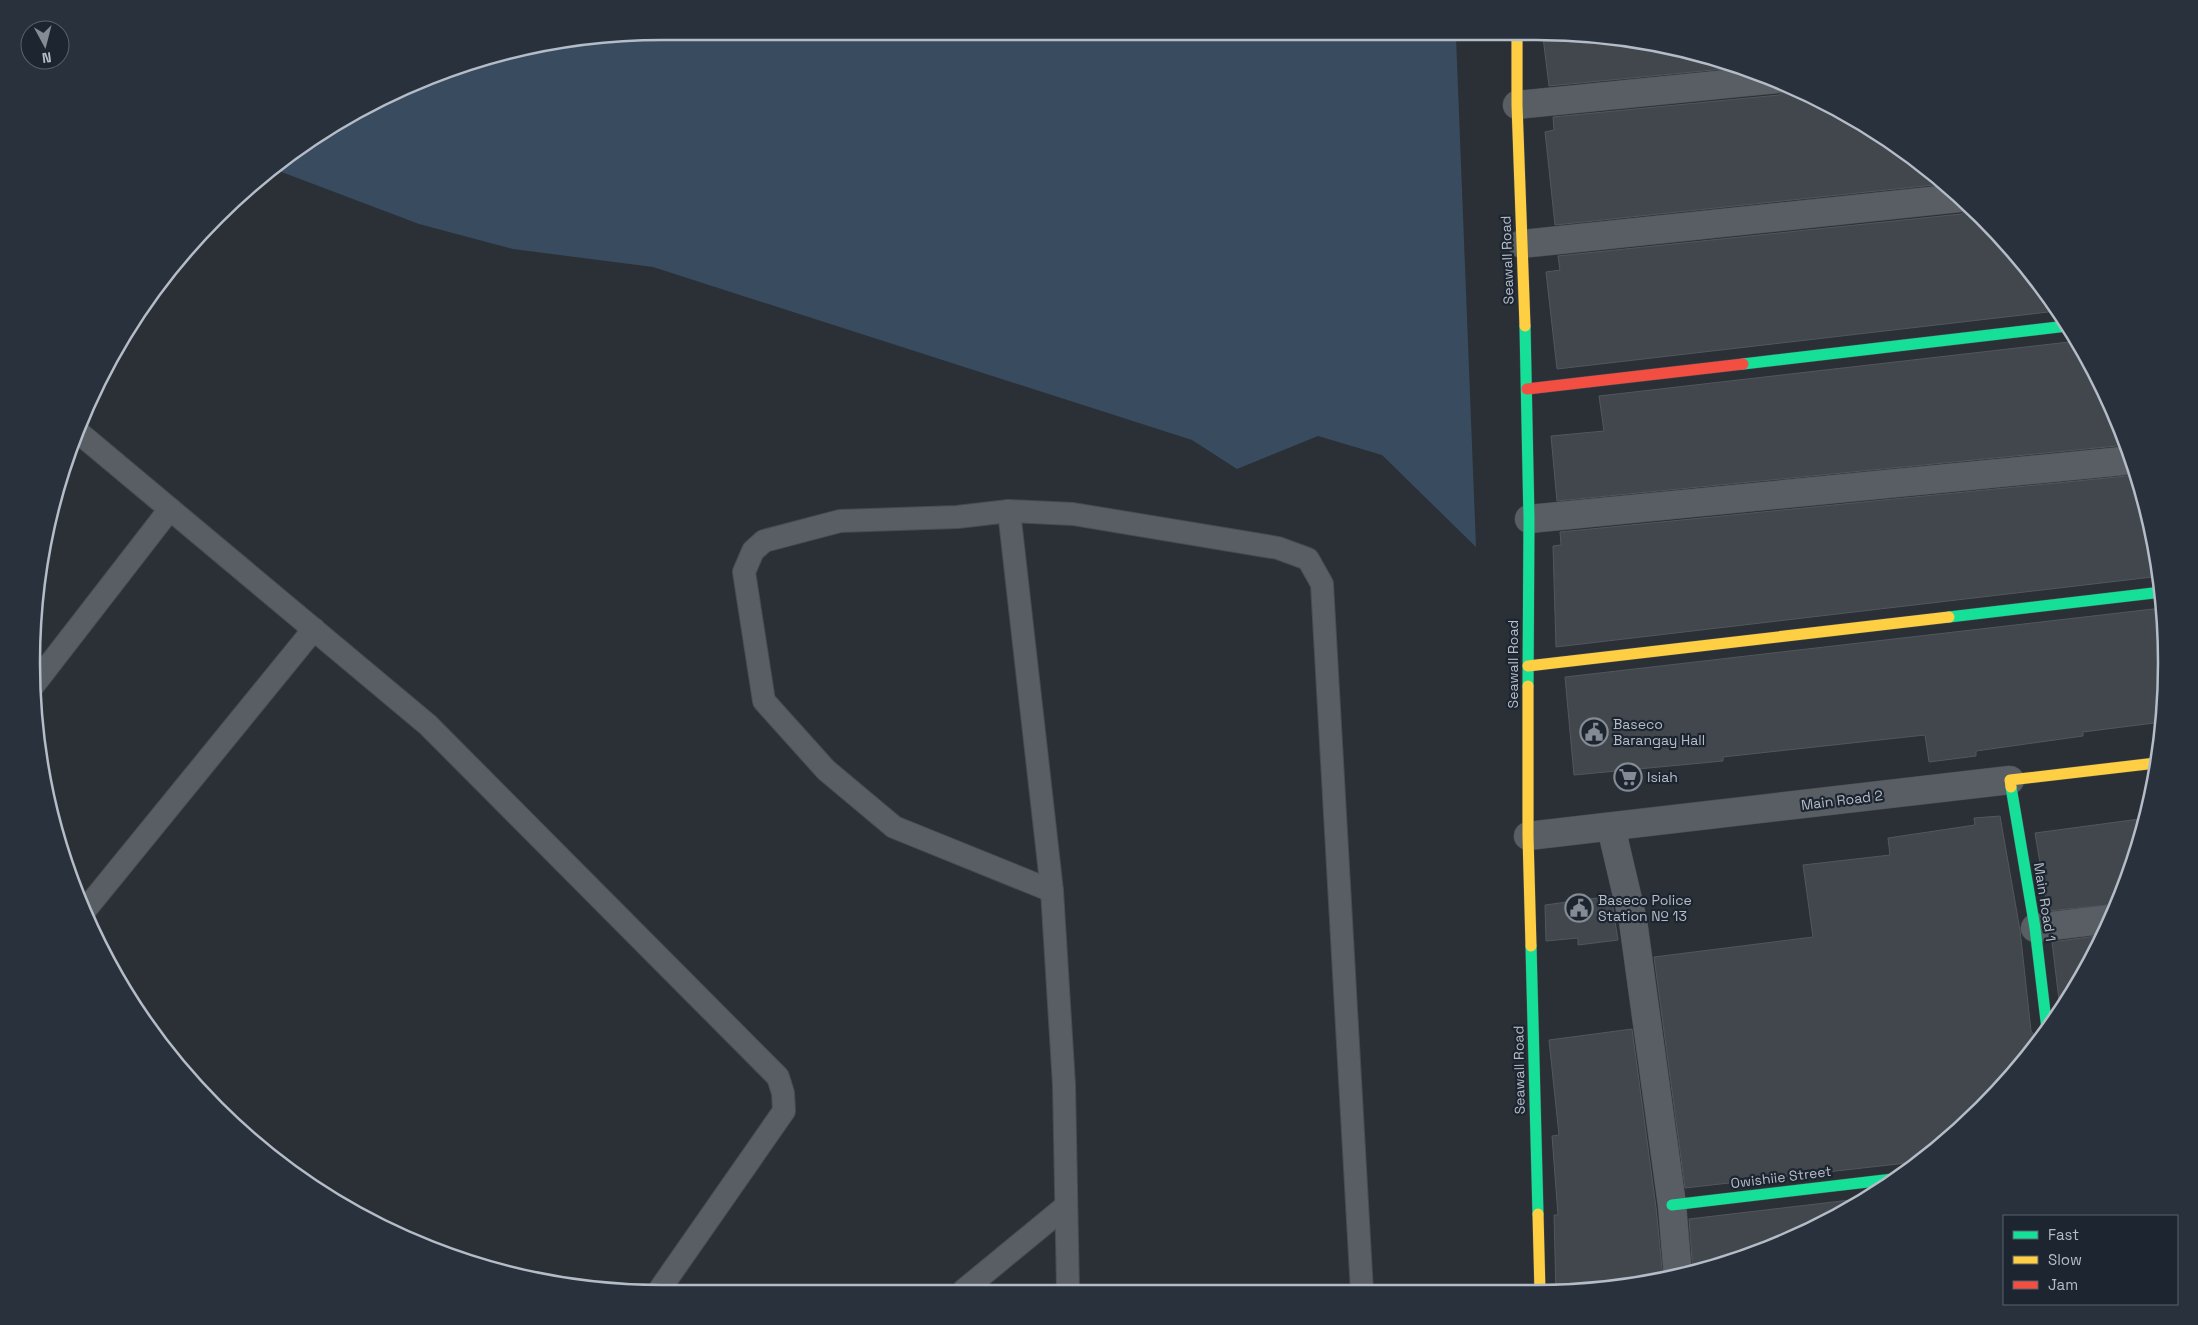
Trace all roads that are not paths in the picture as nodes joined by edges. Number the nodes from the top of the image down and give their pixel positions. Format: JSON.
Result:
{"nodes":[{"id":1,"x":1517,"y":40,"type":"edge"},
{"id":2,"x":1758,"y":81,"type":"edge"},
{"id":3,"x":1517,"y":105,"type":"junction"},
{"id":4,"x":1951,"y":199,"type":"edge"},
{"id":5,"x":1522,"y":244,"type":"junction"},
{"id":6,"x":2059,"y":327,"type":"edge"},
{"id":7,"x":1527,"y":389,"type":"junction"},
{"id":8,"x":83,"y":436,"type":"edge"},
{"id":9,"x":2125,"y":461,"type":"edge"},
{"id":10,"x":170,"y":509,"type":"junction"},
{"id":11,"x":1009,"y":511,"type":"junction"},
{"id":12,"x":1529,"y":519,"type":"junction"},
{"id":13,"x":2154,"y":593,"type":"edge"},
{"id":14,"x":314,"y":629,"type":"junction"},
{"id":15,"x":1528,"y":666,"type":"junction"},
{"id":16,"x":40,"y":676,"type":"edge"},
{"id":17,"x":2150,"y":764,"type":"edge"},
{"id":18,"x":2010,"y":780,"type":"junction"},
{"id":19,"x":1611,"y":828,"type":"junction"},
{"id":20,"x":1528,"y":836,"type":"junction"},
{"id":21,"x":1052,"y":891,"type":"junction"},
{"id":22,"x":89,"y":905,"type":"edge"},
{"id":23,"x":2102,"y":920,"type":"edge"},
{"id":24,"x":2035,"y":928,"type":"junction"},
{"id":25,"x":2046,"y":1018,"type":"edge"},
{"id":26,"x":1880,"y":1181,"type":"edge"},
{"id":27,"x":1672,"y":1205,"type":"junction"},
{"id":28,"x":1066,"y":1206,"type":"junction"},
{"id":29,"x":1677,"y":1268,"type":"edge"},
{"id":30,"x":663,"y":1285,"type":"edge"},
{"id":31,"x":970,"y":1285,"type":"edge"},
{"id":32,"x":1068,"y":1285,"type":"edge"},
{"id":33,"x":1362,"y":1285,"type":"edge"},
{"id":34,"x":1540,"y":1285,"type":"edge"}],
"edges":[{"from":1,"to":3,"type":"street","name":"Seawall Road"},
{"from":2,"to":3,"type":"street"},
{"from":3,"to":5,"type":"street","name":"Seawall Road"},
{"from":4,"to":5,"type":"street"},
{"from":5,"to":7,"type":"street","name":"Seawall Road"},
{"from":6,"to":7,"type":"street"},
{"from":7,"to":12,"type":"street","name":"Seawall Road"},
{"from":8,"to":10,"type":"lane"},
{"from":9,"to":12,"type":"street"},
{"from":10,"to":14,"type":"lane"},
{"from":10,"to":16,"type":"lane"},
{"from":11,"to":21,"type":"lane"},
{"from":11,"to":21,"type":"lane"},
{"from":11,"to":33,"type":"lane"},
{"from":12,"to":15,"type":"street","name":"Seawall Road"},
{"from":13,"to":15,"type":"street"},
{"from":14,"to":22,"type":"lane"},
{"from":14,"to":30,"type":"lane"},
{"from":15,"to":20,"type":"street","name":"Seawall Road"},
{"from":17,"to":18,"type":"street","name":"Main Road 2"},
{"from":18,"to":19,"type":"street","name":"Main Road 2"},
{"from":18,"to":24,"type":"street","name":"Main Road 1"},
{"from":19,"to":20,"type":"street","name":"Main Road 2"},
{"from":19,"to":27,"type":"street"},
{"from":20,"to":34,"type":"street","name":"Seawall Road"},
{"from":21,"to":28,"type":"lane"},
{"from":23,"to":24,"type":"street"},
{"from":24,"to":25,"type":"street","name":"Main Road 1"},
{"from":26,"to":27,"type":"street","name":"Owishiie Street"},
{"from":27,"to":29,"type":"street"},
{"from":28,"to":31,"type":"lane"},
{"from":28,"to":32,"type":"lane"}]}
